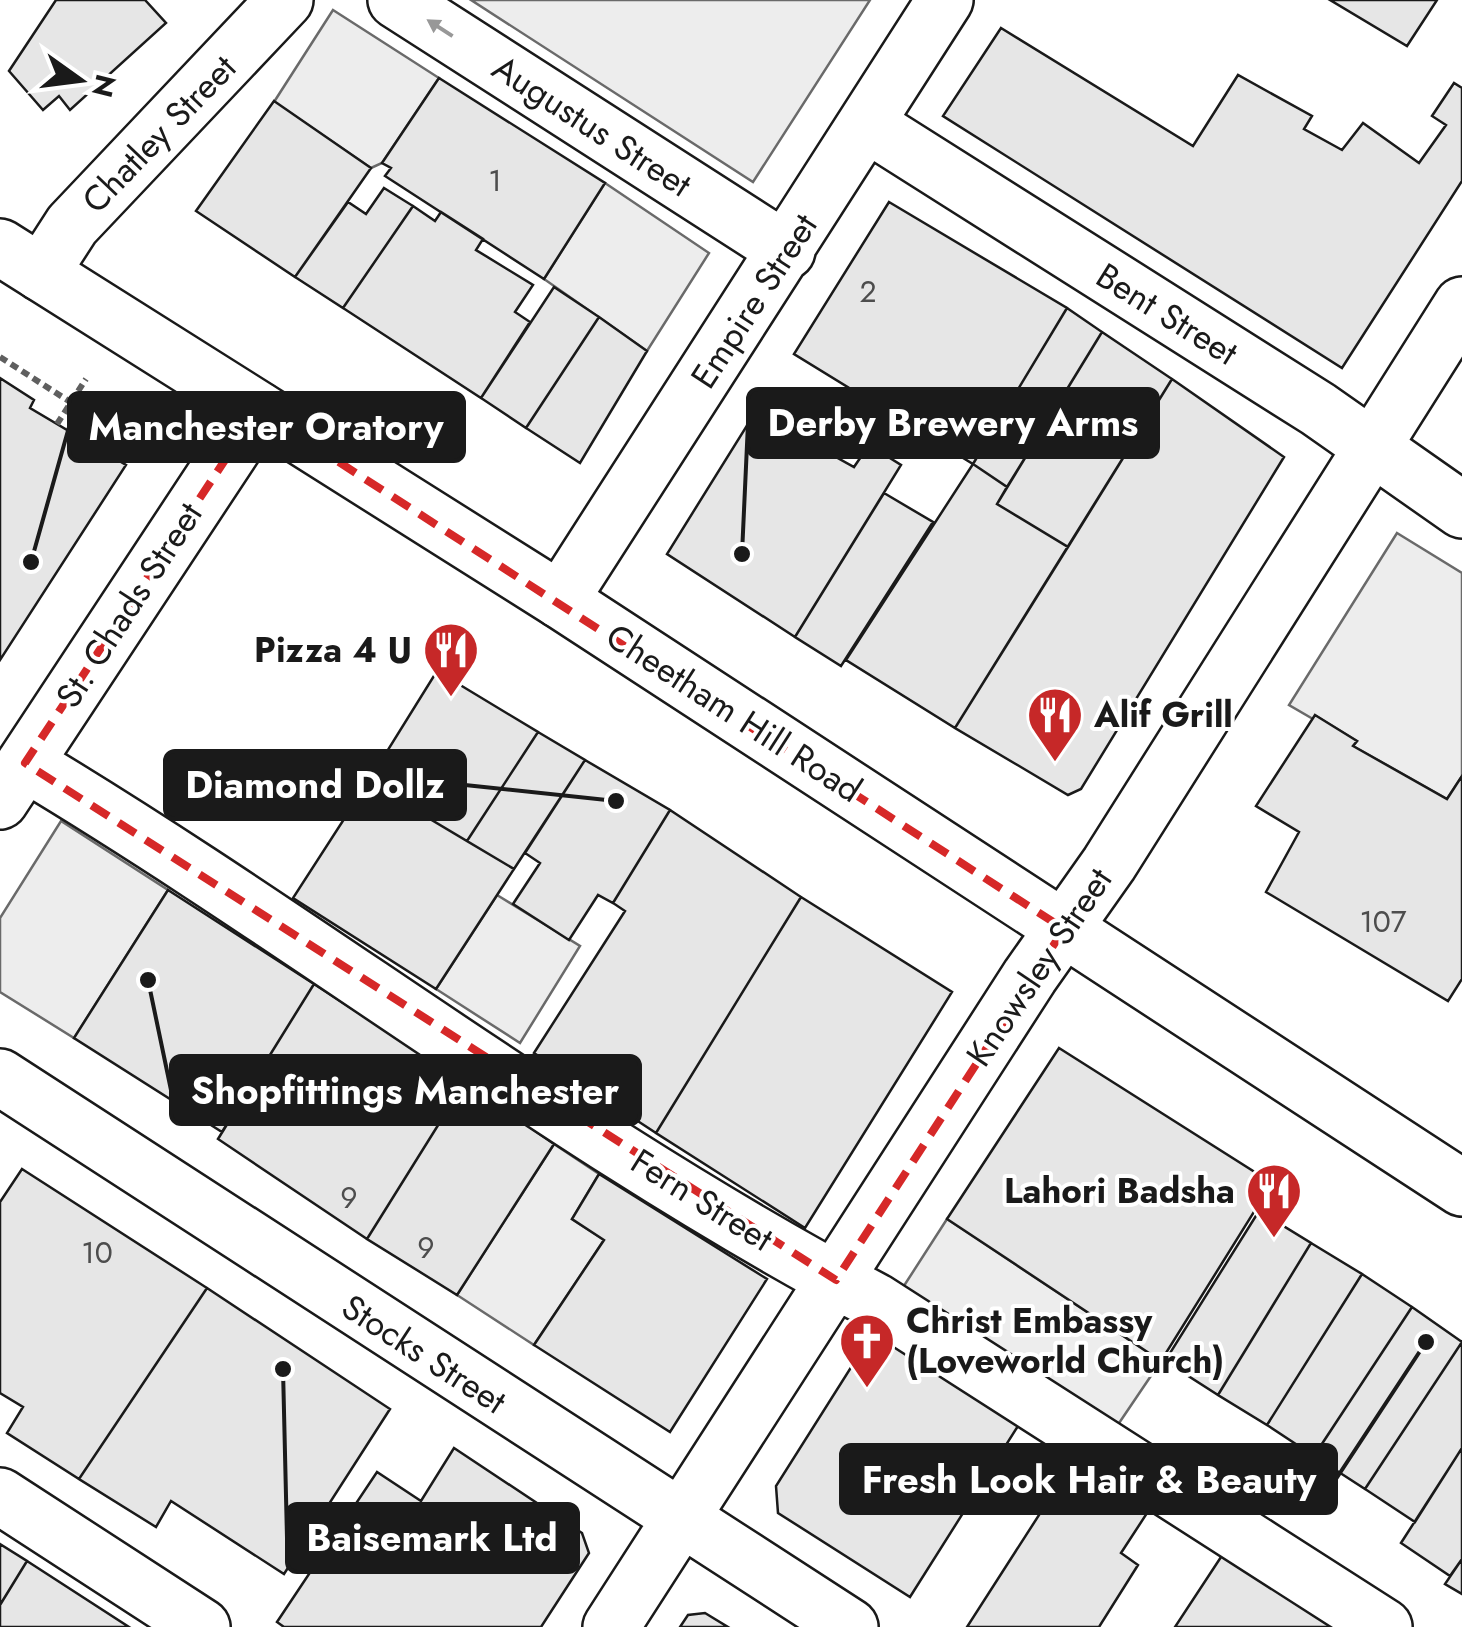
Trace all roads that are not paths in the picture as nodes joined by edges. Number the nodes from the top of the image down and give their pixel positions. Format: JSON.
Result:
{"nodes":[{"id":1,"x":285,"y":0,"type":"edge"},
{"id":2,"x":396,"y":0,"type":"edge"},
{"id":3,"x":944,"y":0,"type":"edge"},
{"id":4,"x":867,"y":124,"type":"junction"},
{"id":5,"x":787,"y":251,"type":"junction"},
{"id":6,"x":21,"y":260,"type":"edge"},
{"id":7,"x":1462,"y":305,"type":"edge"},
{"id":8,"x":258,"y":410,"type":"junction"},
{"id":9,"x":1369,"y":447,"type":"junction"},
{"id":10,"x":1462,"y":510,"type":"edge"},
{"id":11,"x":560,"y":600,"type":"junction"},
{"id":12,"x":12,"y":782,"type":"edge"},
{"id":13,"x":1064,"y":929,"type":"junction"},
{"id":14,"x":0,"y":1077,"type":"edge"},
{"id":15,"x":1462,"y":1188,"type":"edge"},
{"id":16,"x":836,"y":1280,"type":"junction"},
{"id":17,"x":0,"y":1496,"type":"edge"},
{"id":18,"x":682,"y":1519,"type":"junction"},
{"id":19,"x":202,"y":1627,"type":"edge"},
{"id":20,"x":611,"y":1627,"type":"edge"},
{"id":21,"x":850,"y":1627,"type":"edge"},
{"id":22,"x":1384,"y":1627,"type":"edge"}],
"edges":[{"from":1,"to":6,"type":"main road","name":"Chatley Street"},
{"from":5,"to":2,"type":"main road","name":"Augustus Street","one_way":true},
{"from":3,"to":4,"type":"main road","name":"Empire Street"},
{"from":4,"to":5,"type":"main road","name":"Empire Street"},
{"from":4,"to":9,"type":"main road","name":"Bent Street"},
{"from":5,"to":11,"type":"main road","name":"Empire Street"},
{"from":6,"to":8,"type":"main road","name":"Cheetham Hill Road"},
{"from":7,"to":9,"type":"main road","name":"Knowsley Street"},
{"from":8,"to":11,"type":"main road","name":"Cheetham Hill Road"},
{"from":8,"to":12,"type":"main road","name":"St. Chads Street"},
{"from":9,"to":10,"type":"main road","name":"Bent Street"},
{"from":9,"to":13,"type":"main road","name":"Knowsley Street"},
{"from":11,"to":13,"type":"main road","name":"Cheetham Hill Road"},
{"from":12,"to":16,"type":"main road","name":"Fern Street"},
{"from":13,"to":15,"type":"main road","name":"Cheetham Hill Road"},
{"from":13,"to":16,"type":"main road","name":"Knowsley Street"},
{"from":14,"to":18,"type":"main road","name":"Stocks Street"},
{"from":16,"to":18,"type":"main road","name":"Knowsley Street"},
{"from":16,"to":22,"type":"main road","name":"Fern Street"},
{"from":17,"to":19,"type":"main road"},
{"from":18,"to":20,"type":"main road","name":"Knowsley Street"},
{"from":18,"to":21,"type":"main road","name":"Stocks Street"}]}
